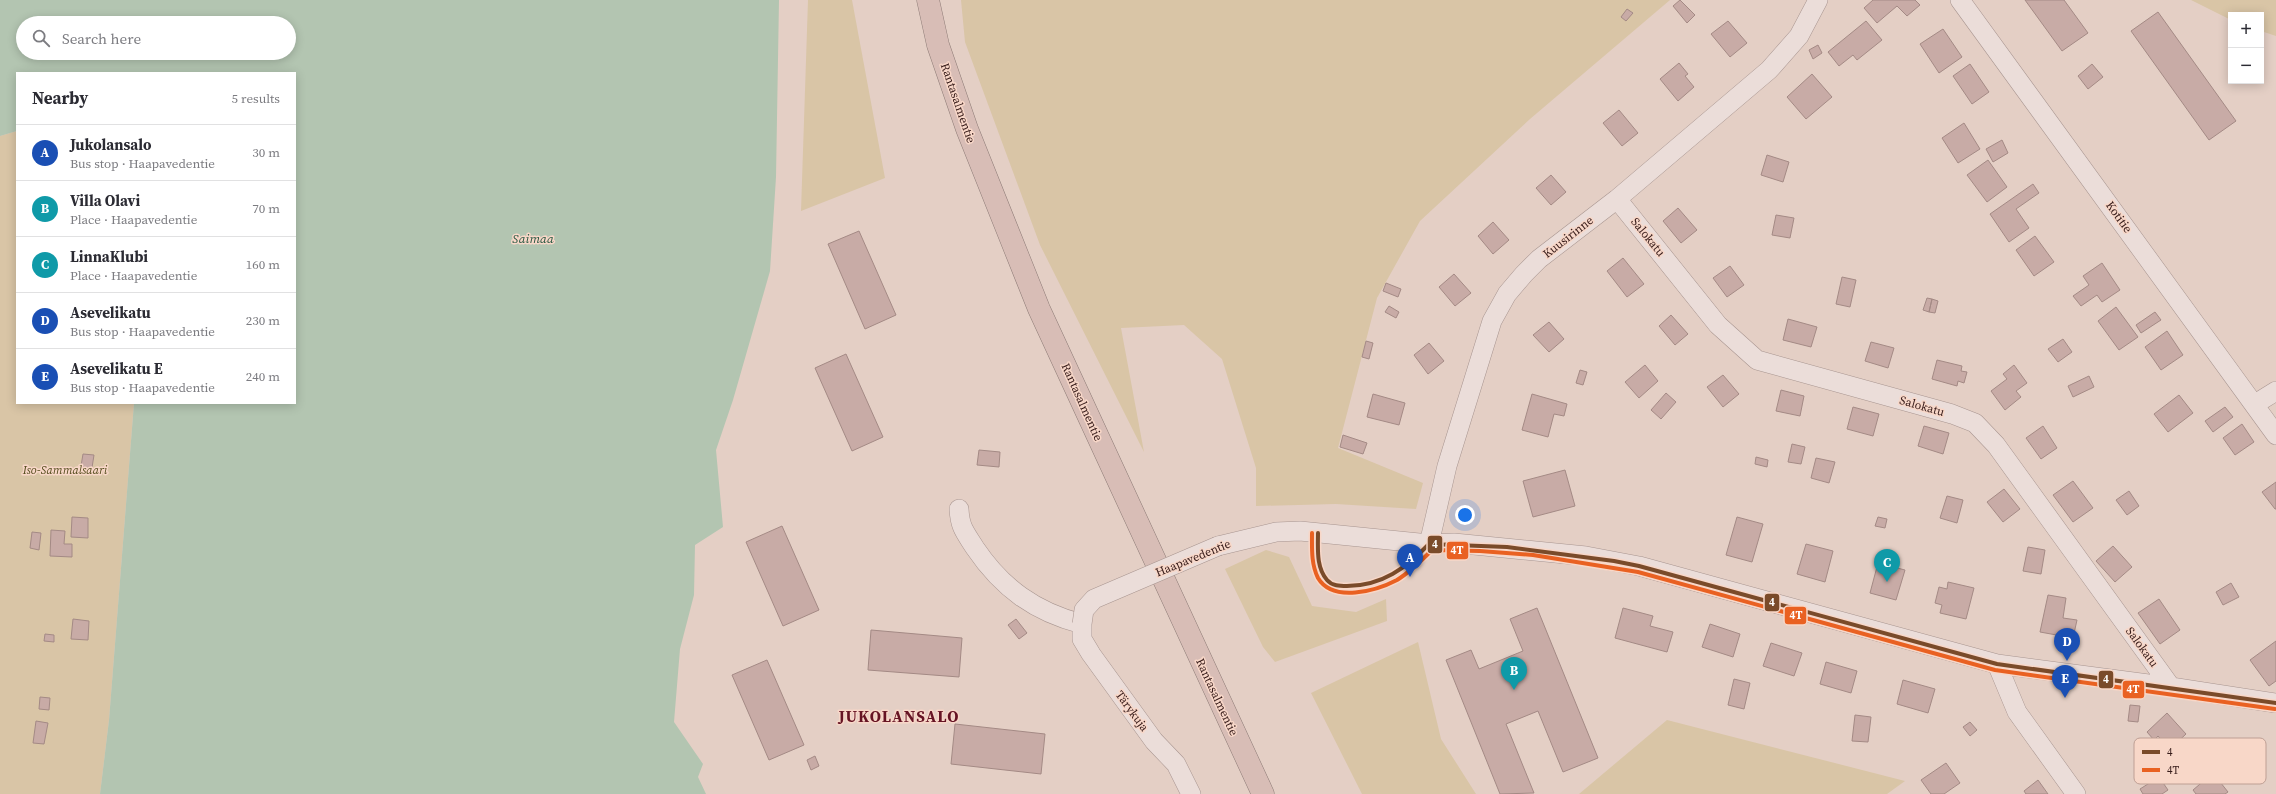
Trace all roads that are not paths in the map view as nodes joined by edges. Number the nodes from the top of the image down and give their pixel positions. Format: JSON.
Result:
{"nodes":[{"id":1,"x":928,"y":0,"type":"edge"},
{"id":2,"x":1818,"y":0,"type":"edge"},
{"id":3,"x":1960,"y":0,"type":"edge"},
{"id":4,"x":1617,"y":199,"type":"junction"},
{"id":5,"x":2276,"y":391,"type":"edge"},
{"id":6,"x":2255,"y":404,"type":"junction"},
{"id":7,"x":2276,"y":436,"type":"edge"},
{"id":8,"x":959,"y":509,"type":"dead end"},
{"id":9,"x":1429,"y":544,"type":"junction"},
{"id":10,"x":1082,"y":624,"type":"junction"},
{"id":11,"x":1997,"y":664,"type":"junction"},
{"id":12,"x":2171,"y":687,"type":"junction"},
{"id":13,"x":2276,"y":703,"type":"edge"},
{"id":14,"x":1192,"y":794,"type":"edge"},
{"id":15,"x":1263,"y":794,"type":"edge"},
{"id":16,"x":2076,"y":794,"type":"edge"}],
"edges":[{"from":1,"to":15,"type":"highway","name":"Rantasalmentie"},
{"from":2,"to":4,"type":"street","name":"Kuusirinne"},
{"from":3,"to":6,"type":"street","name":"Kotitie"},
{"from":4,"to":9,"type":"street","name":"Kuusirinne"},
{"from":4,"to":12,"type":"street","name":"Salokatu"},
{"from":5,"to":6,"type":"street"},
{"from":6,"to":7,"type":"street","name":"Kotitie"},
{"from":8,"to":10,"type":"street"},
{"from":9,"to":10,"type":"street","name":"Haapavedentie","bridge":true},
{"from":9,"to":11,"type":"street","name":"Haapavedentie"},
{"from":10,"to":14,"type":"street","name":"Tärykuja"},
{"from":11,"to":12,"type":"street","name":"Haapavedentie"},
{"from":11,"to":16,"type":"street"},
{"from":12,"to":13,"type":"street","name":"Haapavedentie"}]}
